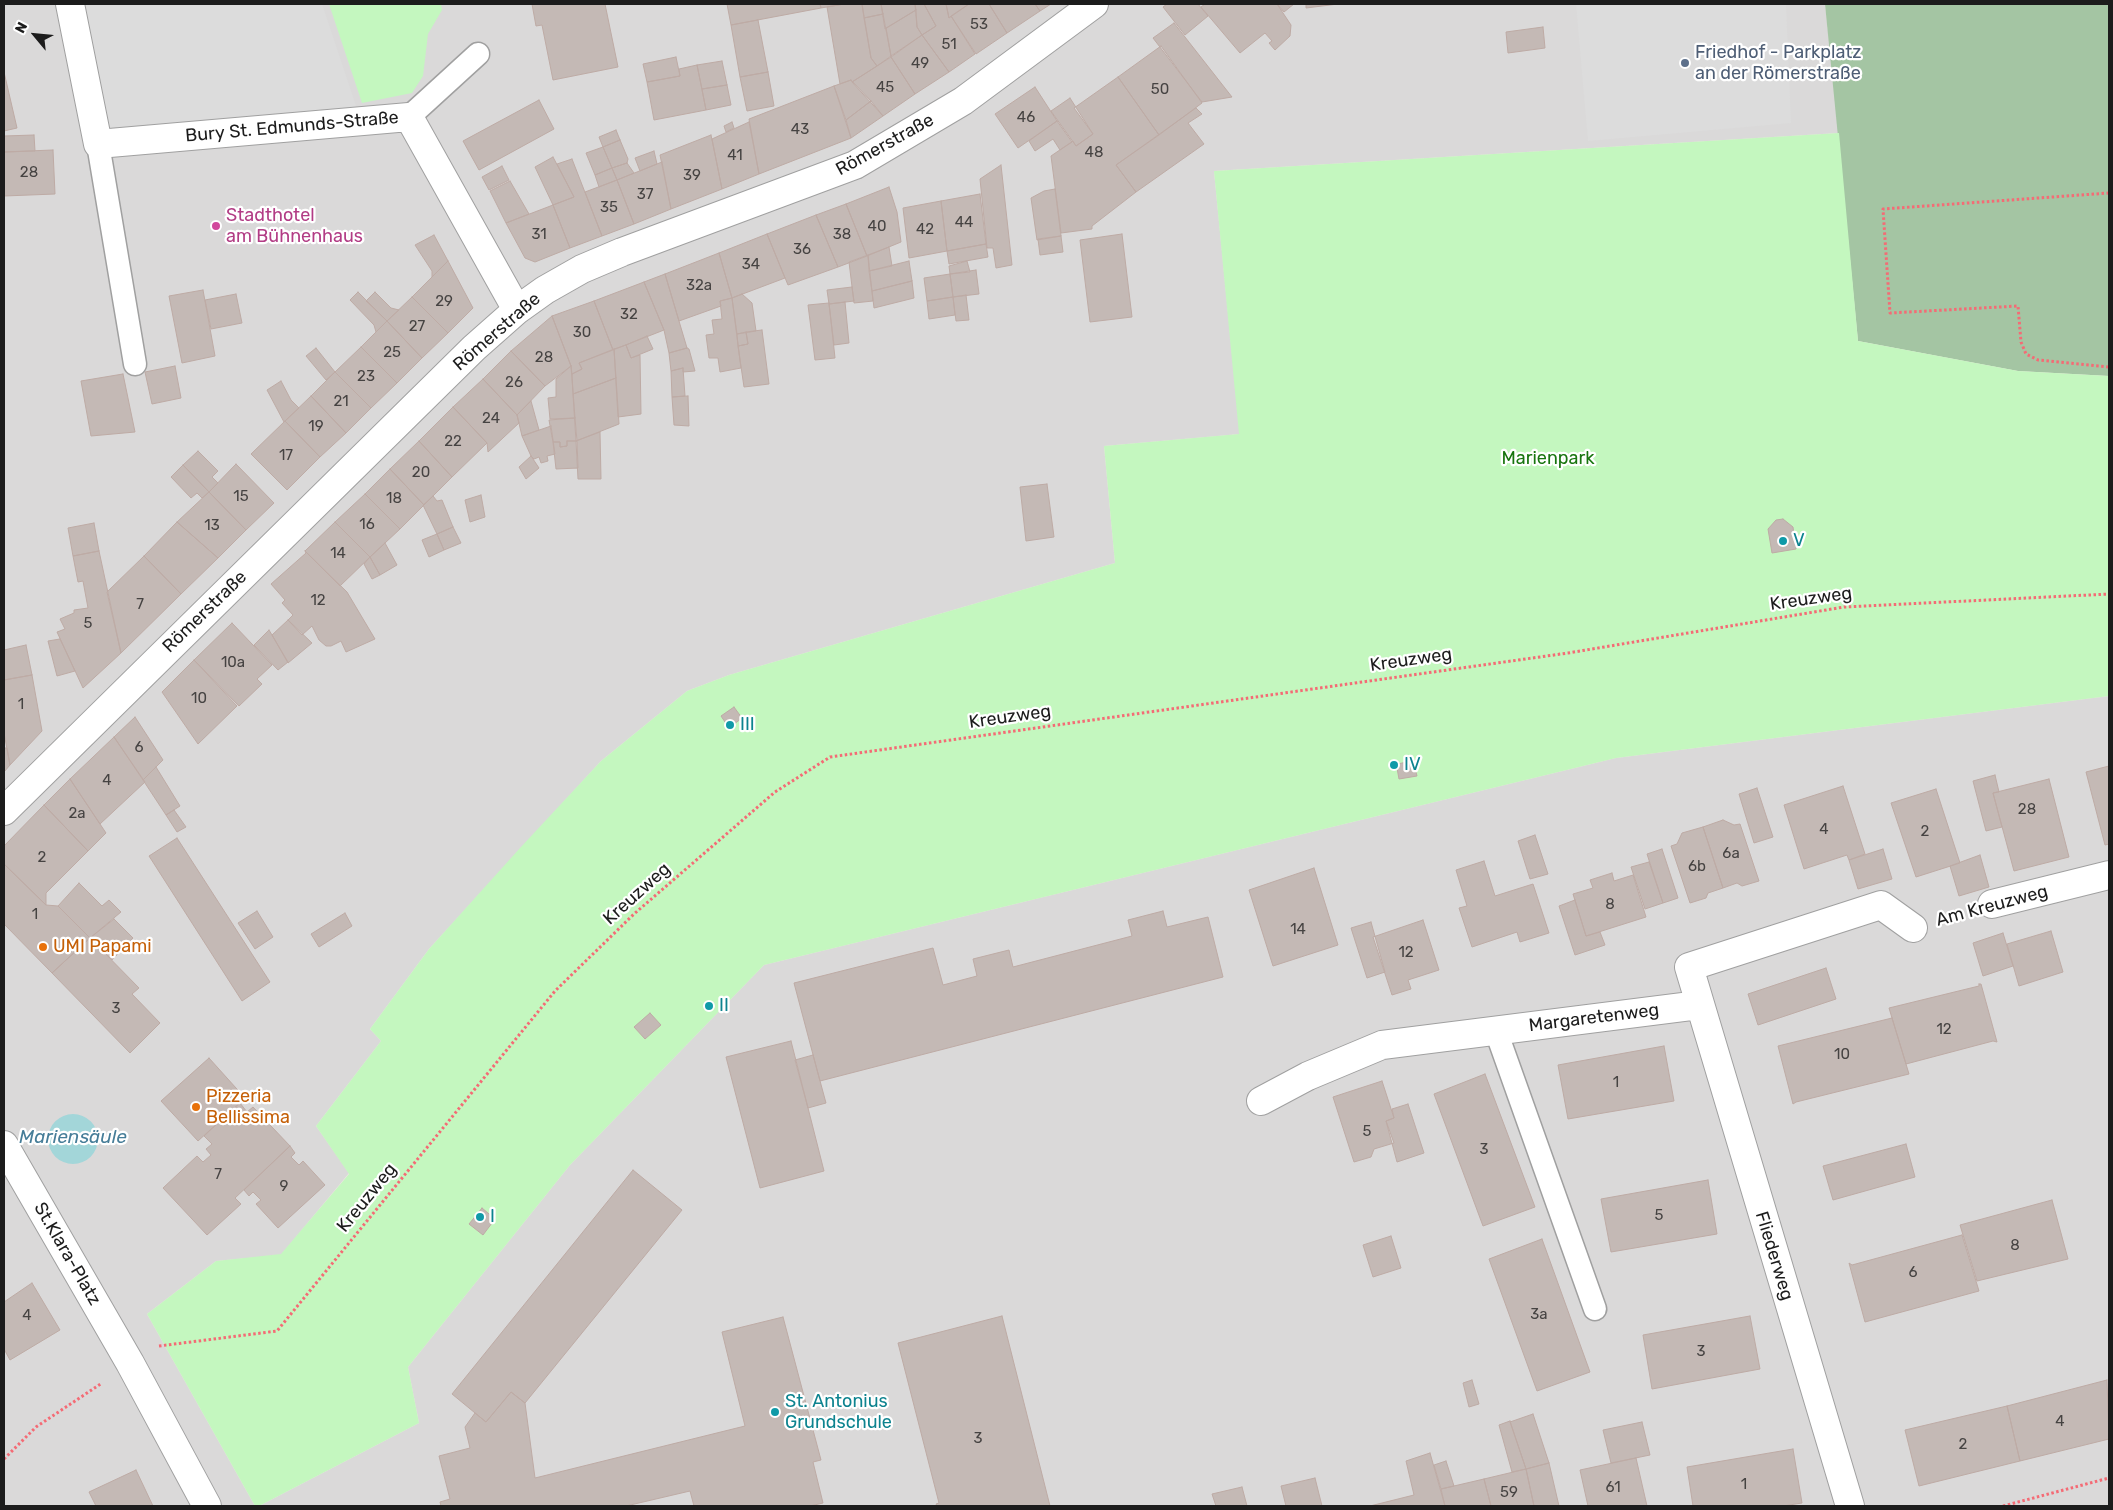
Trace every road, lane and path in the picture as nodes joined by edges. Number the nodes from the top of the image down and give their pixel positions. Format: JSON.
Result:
{"nodes":[{"id":1,"x":70,"y":4,"type":"edge"},
{"id":2,"x":1094,"y":4,"type":"edge"},
{"id":3,"x":478,"y":54,"type":"dead end"},
{"id":4,"x":409,"y":117,"type":"junction"},
{"id":5,"x":98,"y":144,"type":"junction"},
{"id":6,"x":2109,"y":193,"type":"edge"},
{"id":7,"x":517,"y":310,"type":"junction"},
{"id":8,"x":135,"y":364,"type":"dead end"},
{"id":9,"x":2109,"y":366,"type":"edge"},
{"id":10,"x":2109,"y":594,"type":"edge"},
{"id":11,"x":4,"y":810,"type":"edge"},
{"id":12,"x":2109,"y":875,"type":"edge"},
{"id":13,"x":1992,"y":904,"type":"joint"},
{"id":14,"x":1912,"y":928,"type":"joint"},
{"id":15,"x":1699,"y":1005,"type":"junction"},
{"id":16,"x":1496,"y":1031,"type":"junction"},
{"id":17,"x":1261,"y":1101,"type":"dead end"},
{"id":18,"x":4,"y":1145,"type":"edge"},
{"id":19,"x":1595,"y":1309,"type":"dead end"},
{"id":20,"x":156,"y":1346,"type":"dead end"},
{"id":21,"x":130,"y":1364,"type":"junction"},
{"id":22,"x":4,"y":1459,"type":"edge"},
{"id":23,"x":2109,"y":1478,"type":"edge"},
{"id":24,"x":207,"y":1506,"type":"edge"},
{"id":25,"x":1850,"y":1506,"type":"edge"},
{"id":26,"x":2003,"y":1506,"type":"edge"}],
"edges":[{"from":1,"to":5,"type":"street"},
{"from":2,"to":7,"type":"street","name":"Römerstraße"},
{"from":3,"to":4,"type":"lane"},
{"from":4,"to":5,"type":"street","name":"Bury St. Edmunds-Straße"},
{"from":4,"to":7,"type":"street","name":"Bury St. Edmunds-Straße"},
{"from":5,"to":8,"type":"lane"},
{"from":6,"to":9,"type":"path"},
{"from":7,"to":11,"type":"street","name":"Römerstraße"},
{"from":10,"to":20,"type":"path","name":"Kreuzweg"},
{"from":12,"to":13,"type":"street","name":"Am Kreuzweg"},
{"from":13,"to":14,"type":"path","name":"Am Kreuzweg"},
{"from":14,"to":15,"type":"street","name":"Am Kreuzweg"},
{"from":15,"to":16,"type":"street","name":"Margaretenweg"},
{"from":15,"to":25,"type":"street","name":"Fliederweg"},
{"from":16,"to":17,"type":"street","name":"Margaretenweg"},
{"from":16,"to":19,"type":"lane"},
{"from":18,"to":21,"type":"street","name":"St.Klara-Platz"},
{"from":21,"to":22,"type":"path"},
{"from":21,"to":24,"type":"street","name":"St.Klara-Platz"},
{"from":23,"to":26,"type":"path"}]}
